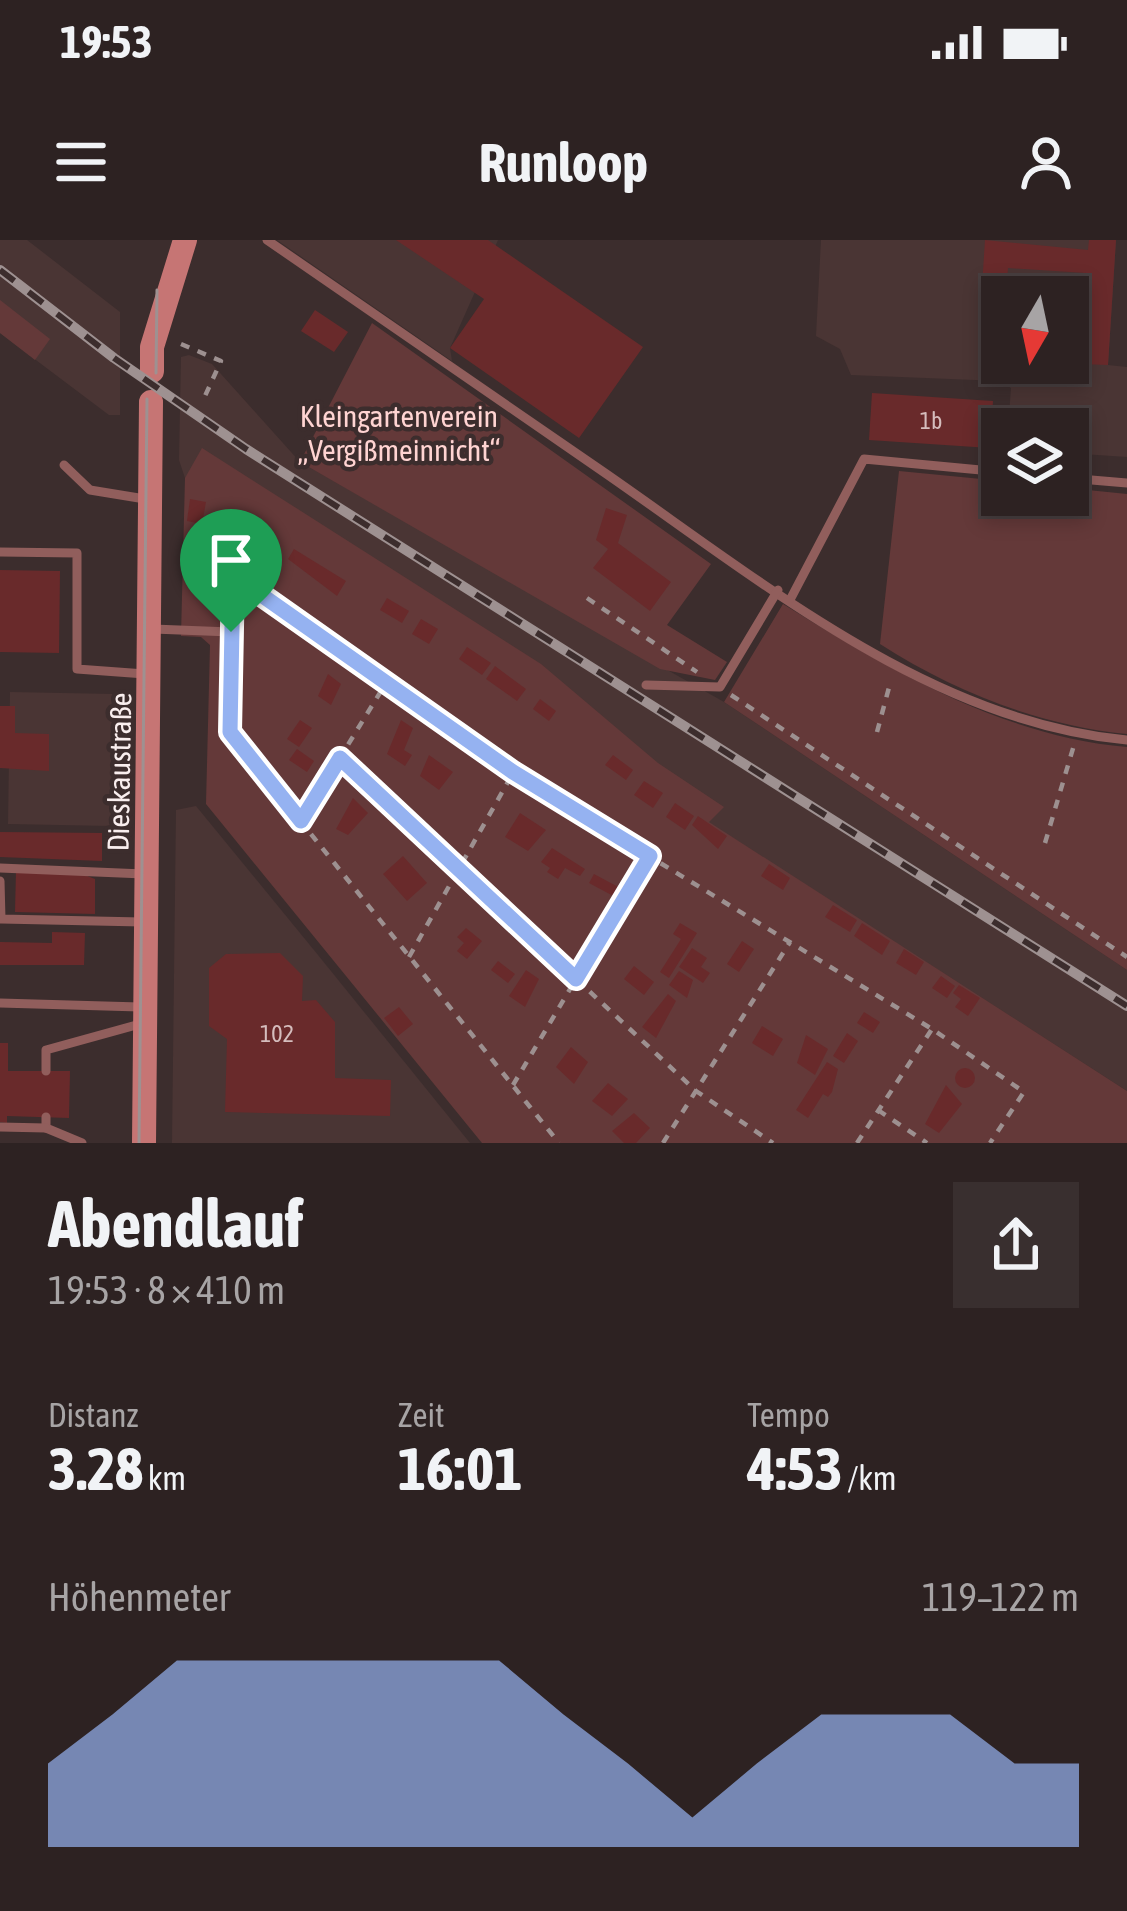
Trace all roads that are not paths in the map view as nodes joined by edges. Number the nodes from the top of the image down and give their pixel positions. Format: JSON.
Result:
{"nodes":[{"id":1,"x":185,"y":240,"type":"edge"},
{"id":2,"x":267,"y":240,"type":"edge"},
{"id":3,"x":152,"y":359,"type":"dead end"},
{"id":4,"x":152,"y":402,"type":"dead end"},
{"id":5,"x":64,"y":465,"type":"dead end"},
{"id":6,"x":981,"y":470,"type":"edge"},
{"id":7,"x":1089,"y":480,"type":"edge"},
{"id":8,"x":1127,"y":483,"type":"edge"},
{"id":9,"x":150,"y":500,"type":"junction"},
{"id":10,"x":0,"y":552,"type":"edge"},
{"id":11,"x":778,"y":590,"type":"junction"},
{"id":12,"x":791,"y":598,"type":"junction"},
{"id":13,"x":150,"y":629,"type":"junction"},
{"id":14,"x":231,"y":632,"type":"road end"},
{"id":15,"x":151,"y":675,"type":"junction"},
{"id":16,"x":646,"y":685,"type":"dead end"},
{"id":17,"x":1127,"y":740,"type":"edge"},
{"id":18,"x":0,"y":868,"type":"edge"},
{"id":19,"x":147,"y":874,"type":"junction"},
{"id":20,"x":0,"y":880,"type":"edge"},
{"id":21,"x":147,"y":922,"type":"junction"},
{"id":22,"x":0,"y":1003,"type":"edge"},
{"id":23,"x":146,"y":1015,"type":"junction"},
{"id":24,"x":46,"y":1071,"type":"dead end"},
{"id":25,"x":0,"y":1127,"type":"edge"},
{"id":26,"x":82,"y":1143,"type":"edge"},
{"id":27,"x":144,"y":1143,"type":"edge"}],
"edges":[{"from":1,"to":3,"type":"main road"},
{"from":2,"to":11,"type":"lane"},
{"from":4,"to":9,"type":"main road","name":"Dieskaustraße"},
{"from":5,"to":9,"type":"lane"},
{"from":6,"to":12,"type":"lane"},
{"from":7,"to":8,"type":"lane"},
{"from":9,"to":13,"type":"main road","name":"Dieskaustraße"},
{"from":10,"to":15,"type":"lane"},
{"from":11,"to":12,"type":"lane"},
{"from":11,"to":16,"type":"lane"},
{"from":12,"to":17,"type":"lane"},
{"from":13,"to":14,"type":"lane"},
{"from":13,"to":15,"type":"main road","name":"Dieskaustraße"},
{"from":15,"to":19,"type":"main road","name":"Dieskaustraße"},
{"from":18,"to":19,"type":"lane"},
{"from":19,"to":21,"type":"main road","name":"Dieskaustraße"},
{"from":20,"to":21,"type":"lane"},
{"from":21,"to":23,"type":"main road","name":"Dieskaustraße"},
{"from":22,"to":23,"type":"lane"},
{"from":23,"to":24,"type":"lane"},
{"from":23,"to":27,"type":"main road","name":"Dieskaustraße"},
{"from":25,"to":26,"type":"lane"}]}
